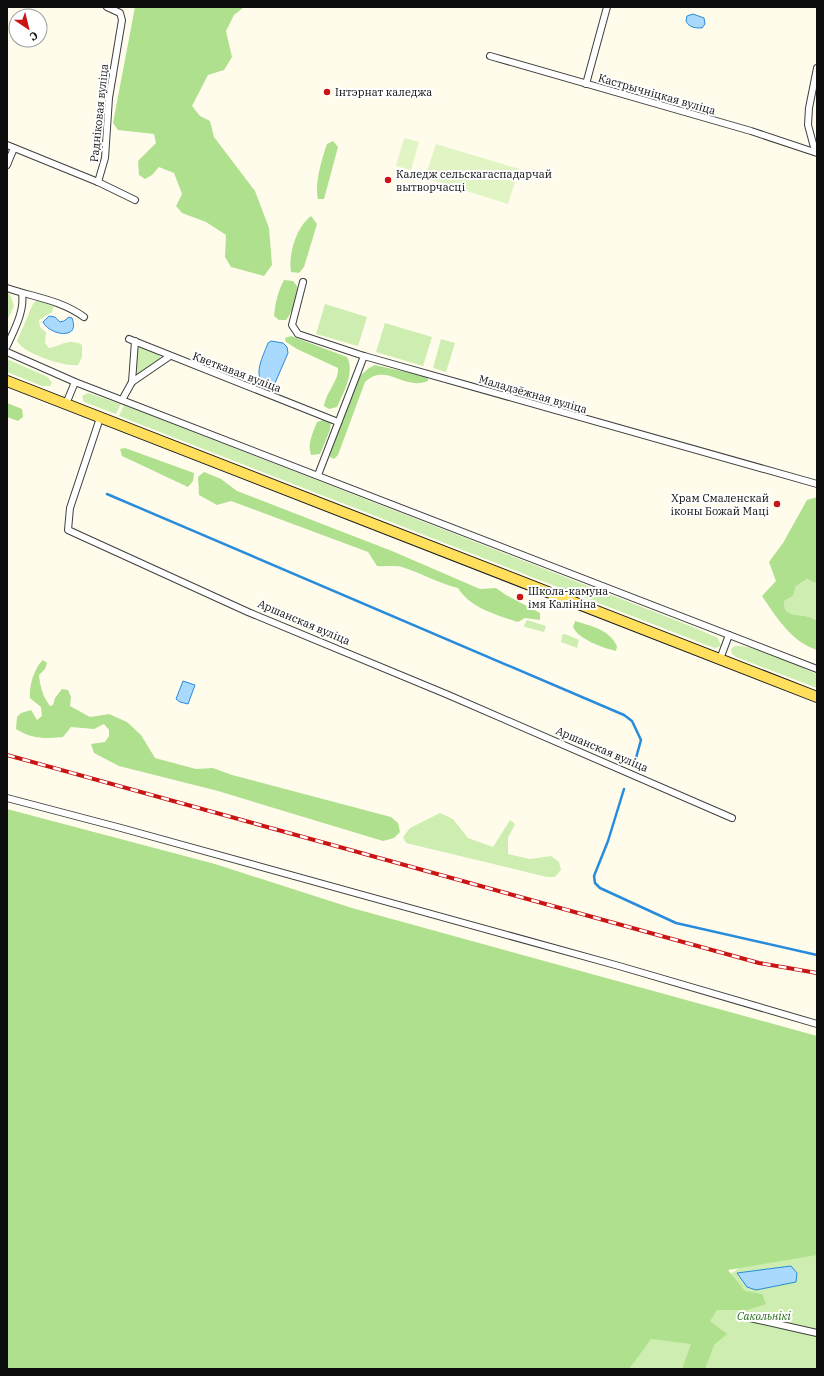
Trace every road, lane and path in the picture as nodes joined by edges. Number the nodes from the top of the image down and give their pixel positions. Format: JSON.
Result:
{"nodes":[{"id":1,"x":107,"y":7,"type":"edge"},
{"id":2,"x":607,"y":7,"type":"edge"},
{"id":3,"x":490,"y":56,"type":"dead end"},
{"id":4,"x":817,"y":68,"type":"edge"},
{"id":5,"x":586,"y":84,"type":"junction"},
{"id":6,"x":7,"y":145,"type":"edge"},
{"id":7,"x":14,"y":148,"type":"junction"},
{"id":8,"x":816,"y":152,"type":"edge"},
{"id":9,"x":7,"y":165,"type":"edge"},
{"id":10,"x":98,"y":182,"type":"junction"},
{"id":11,"x":135,"y":200,"type":"dead end"},
{"id":12,"x":303,"y":282,"type":"dead end"},
{"id":13,"x":7,"y":288,"type":"edge"},
{"id":14,"x":22,"y":293,"type":"junction"},
{"id":15,"x":84,"y":317,"type":"dead end"},
{"id":16,"x":7,"y":346,"type":"edge"},
{"id":17,"x":7,"y":352,"type":"edge"},
{"id":18,"x":170,"y":356,"type":"junction"},
{"id":19,"x":364,"y":356,"type":"junction"},
{"id":20,"x":7,"y":381,"type":"edge"},
{"id":21,"x":76,"y":382,"type":"junction"},
{"id":22,"x":132,"y":382,"type":"junction"},
{"id":23,"x":122,"y":400,"type":"junction"},
{"id":24,"x":66,"y":404,"type":"junction"},
{"id":25,"x":100,"y":418,"type":"junction"},
{"id":26,"x":338,"y":422,"type":"junction"},
{"id":27,"x":318,"y":475,"type":"junction"},
{"id":28,"x":817,"y":484,"type":"edge"},
{"id":29,"x":729,"y":635,"type":"junction"},
{"id":30,"x":720,"y":659,"type":"junction"},
{"id":31,"x":817,"y":669,"type":"edge"},
{"id":32,"x":817,"y":697,"type":"edge"},
{"id":33,"x":7,"y":798,"type":"edge"},
{"id":34,"x":732,"y":818,"type":"dead end"},
{"id":35,"x":817,"y":1024,"type":"edge"},
{"id":36,"x":750,"y":1318,"type":"dead end"},
{"id":37,"x":817,"y":1333,"type":"edge"}],
"edges":[{"from":1,"to":10,"type":"street","name":"Радніковая вуліца"},
{"from":2,"to":5,"type":"street"},
{"from":3,"to":5,"type":"street","name":"Кастрычніцкая вуліца"},
{"from":4,"to":8,"type":"street"},
{"from":5,"to":8,"type":"street","name":"Кастрычніцкая вуліца"},
{"from":6,"to":7,"type":"street"},
{"from":7,"to":9,"type":"street"},
{"from":7,"to":10,"type":"street"},
{"from":10,"to":11,"type":"street"},
{"from":12,"to":19,"type":"street","name":"Маладзёжная вуліца"},
{"from":13,"to":14,"type":"street"},
{"from":14,"to":15,"type":"street"},
{"from":14,"to":16,"type":"street"},
{"from":17,"to":21,"type":"street"},
{"from":18,"to":22,"type":"street"},
{"from":18,"to":22,"type":"street","name":"Кветкавая вуліца"},
{"from":18,"to":26,"type":"street","name":"Кветкавая вуліца"},
{"from":19,"to":26,"type":"street"},
{"from":19,"to":28,"type":"street","name":"Маладзёжная вуліца"},
{"from":20,"to":24,"type":"main road"},
{"from":21,"to":23,"type":"street"},
{"from":21,"to":24,"type":"street"},
{"from":22,"to":23,"type":"street"},
{"from":23,"to":27,"type":"street"},
{"from":24,"to":25,"type":"main road"},
{"from":25,"to":30,"type":"main road"},
{"from":25,"to":34,"type":"street","name":"Аршанская вуліца"},
{"from":26,"to":27,"type":"street"},
{"from":27,"to":29,"type":"street"},
{"from":29,"to":30,"type":"street"},
{"from":29,"to":31,"type":"street"},
{"from":30,"to":32,"type":"main road"},
{"from":33,"to":35,"type":"street"},
{"from":36,"to":37,"type":"street"}]}
